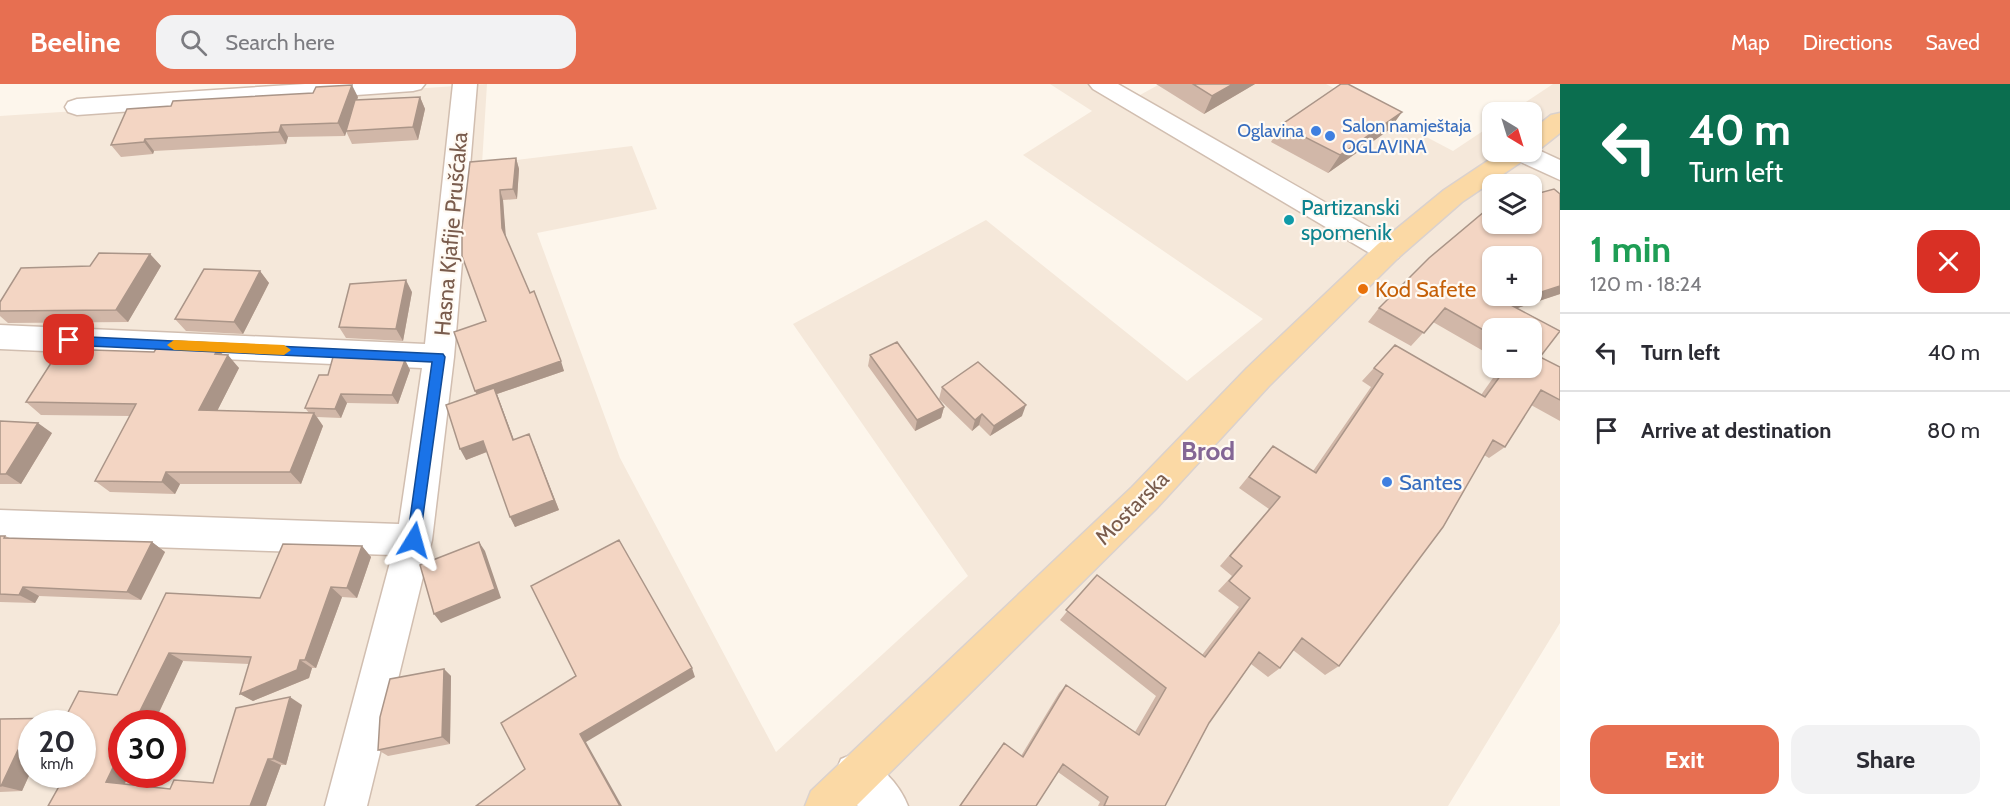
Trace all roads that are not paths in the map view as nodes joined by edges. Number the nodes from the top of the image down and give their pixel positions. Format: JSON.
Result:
{"nodes":[{"id":1,"x":413,"y":84,"type":"edge"},
{"id":2,"x":465,"y":84,"type":"edge"},
{"id":3,"x":1101,"y":84,"type":"edge"},
{"id":4,"x":76,"y":107,"type":"dead end"},
{"id":5,"x":1560,"y":121,"type":"edge"},
{"id":6,"x":1542,"y":134,"type":"edge"},
{"id":7,"x":1504,"y":162,"type":"edge"},
{"id":8,"x":1541,"y":162,"type":"edge"},
{"id":9,"x":1560,"y":171,"type":"edge"},
{"id":10,"x":1388,"y":251,"type":"junction"},
{"id":11,"x":0,"y":337,"type":"edge"},
{"id":12,"x":439,"y":357,"type":"junction"},
{"id":13,"x":0,"y":526,"type":"edge"},
{"id":14,"x":414,"y":540,"type":"junction"},
{"id":15,"x":856,"y":774,"type":"junction"},
{"id":16,"x":346,"y":806,"type":"edge"},
{"id":17,"x":826,"y":806,"type":"edge"},
{"id":18,"x":887,"y":806,"type":"edge"}],
"edges":[{"from":1,"to":4,"type":"street"},
{"from":2,"to":12,"type":"street","name":"Hasna Kjafije Prušćaka"},
{"from":3,"to":10,"type":"street"},
{"from":5,"to":6,"type":"main road"},
{"from":7,"to":10,"type":"main road","name":"Mostarska"},
{"from":8,"to":9,"type":"street"},
{"from":10,"to":15,"type":"main road","name":"Mostarska"},
{"from":11,"to":12,"type":"street"},
{"from":12,"to":14,"type":"street","name":"Hasna Kjafije Prušćaka"},
{"from":13,"to":14,"type":"street"},
{"from":14,"to":16,"type":"street","name":"Hasna Kjafije Prušćaka"},
{"from":15,"to":17,"type":"main road","name":"Mostarska"},
{"from":15,"to":18,"type":"street"}]}
